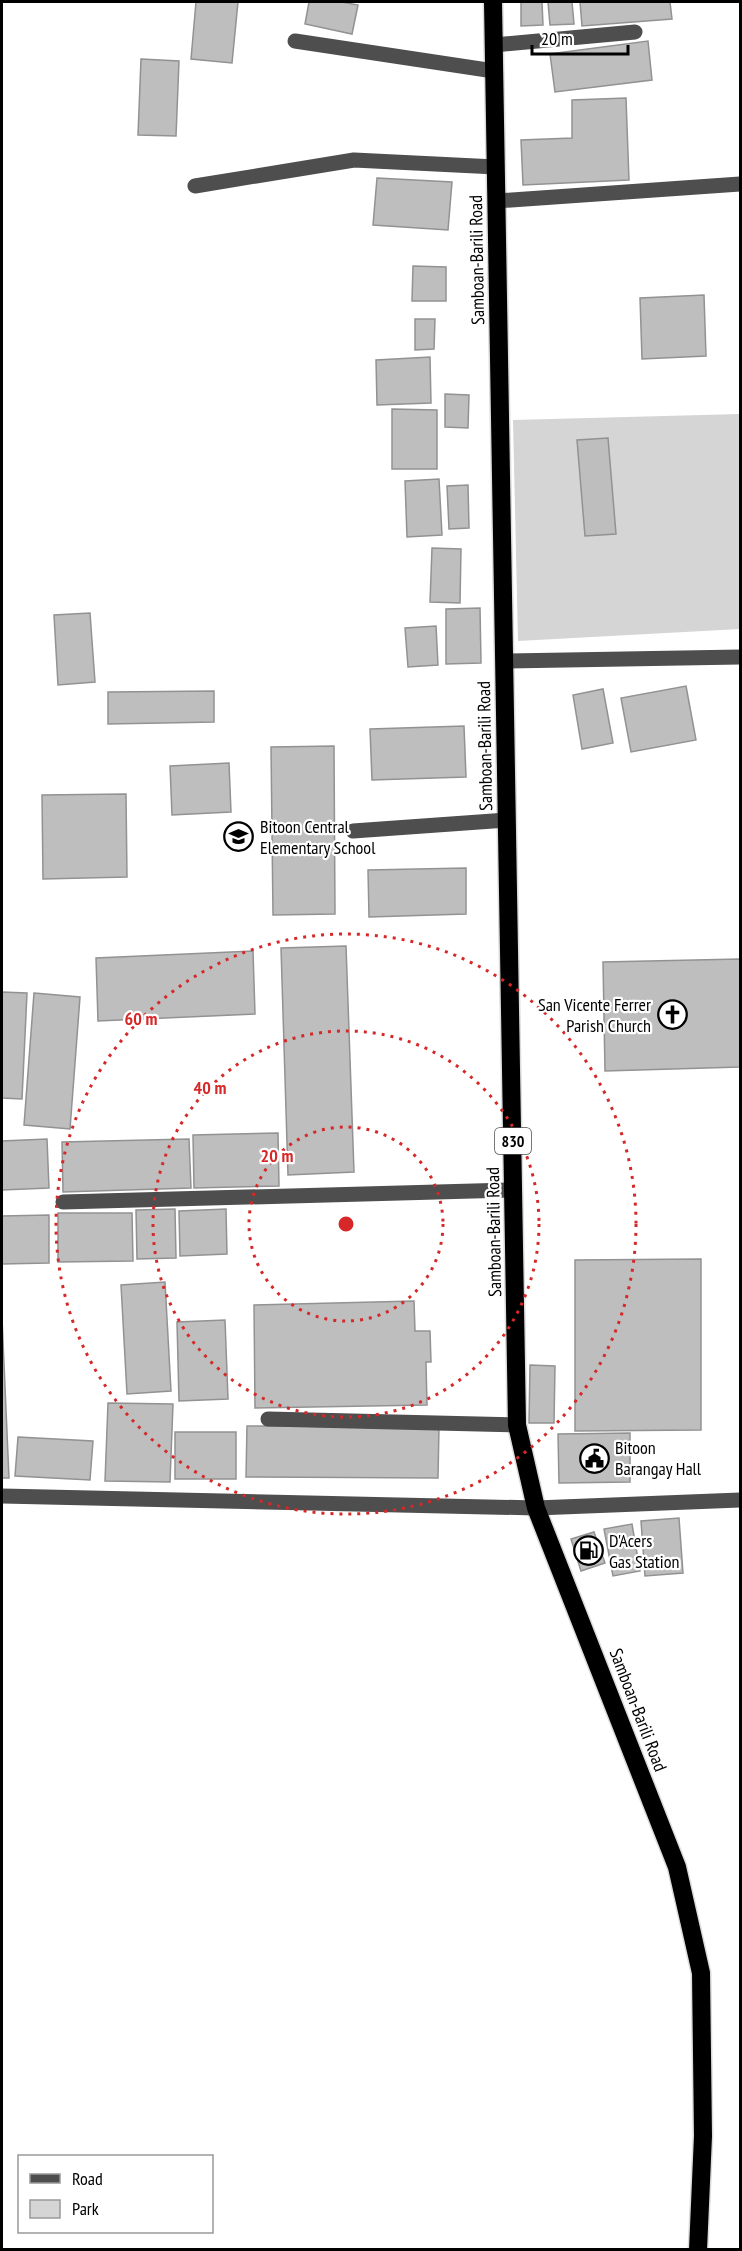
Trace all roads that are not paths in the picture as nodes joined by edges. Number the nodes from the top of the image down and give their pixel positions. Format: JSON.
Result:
{"nodes":[{"id":1,"x":493,"y":2,"type":"edge"},
{"id":2,"x":635,"y":32,"type":"dead end"},
{"id":3,"x":295,"y":41,"type":"dead end"},
{"id":4,"x":494,"y":45,"type":"junction"},
{"id":5,"x":494,"y":71,"type":"junction"},
{"id":6,"x":496,"y":167,"type":"junction"},
{"id":7,"x":741,"y":184,"type":"edge"},
{"id":8,"x":195,"y":186,"type":"dead end"},
{"id":9,"x":496,"y":201,"type":"junction"},
{"id":10,"x":741,"y":657,"type":"edge"},
{"id":11,"x":505,"y":661,"type":"junction"},
{"id":12,"x":507,"y":820,"type":"junction"},
{"id":13,"x":352,"y":831,"type":"dead end"},
{"id":14,"x":514,"y":1190,"type":"junction"},
{"id":15,"x":63,"y":1202,"type":"dead end"},
{"id":16,"x":268,"y":1419,"type":"dead end"},
{"id":17,"x":517,"y":1425,"type":"junction"},
{"id":18,"x":2,"y":1496,"type":"edge"},
{"id":19,"x":741,"y":1500,"type":"edge"},
{"id":20,"x":536,"y":1508,"type":"junction"},
{"id":21,"x":698,"y":2250,"type":"edge"}],
"edges":[{"from":1,"to":4,"type":"highway","name":"Samboan-Barili Road","number":"830"},
{"from":2,"to":4,"type":"street"},
{"from":3,"to":5,"type":"street"},
{"from":4,"to":5,"type":"highway","name":"Samboan-Barili Road","number":"830"},
{"from":5,"to":6,"type":"highway","name":"Samboan-Barili Road","number":"830"},
{"from":6,"to":8,"type":"street"},
{"from":6,"to":9,"type":"highway","name":"Samboan-Barili Road","number":"830"},
{"from":7,"to":9,"type":"street"},
{"from":9,"to":11,"type":"highway","name":"Samboan-Barili Road","number":"830"},
{"from":10,"to":11,"type":"street"},
{"from":11,"to":12,"type":"highway","name":"Samboan-Barili Road","number":"830"},
{"from":12,"to":13,"type":"street"},
{"from":12,"to":14,"type":"highway","name":"Samboan-Barili Road","number":"830"},
{"from":14,"to":15,"type":"street"},
{"from":14,"to":17,"type":"highway","name":"Samboan-Barili Road","number":"830"},
{"from":16,"to":17,"type":"street"},
{"from":17,"to":20,"type":"highway","name":"Samboan-Barili Road","number":"830"},
{"from":18,"to":20,"type":"street"},
{"from":19,"to":20,"type":"street"},
{"from":20,"to":21,"type":"highway","name":"Samboan-Barili Road","number":"830"}]}
